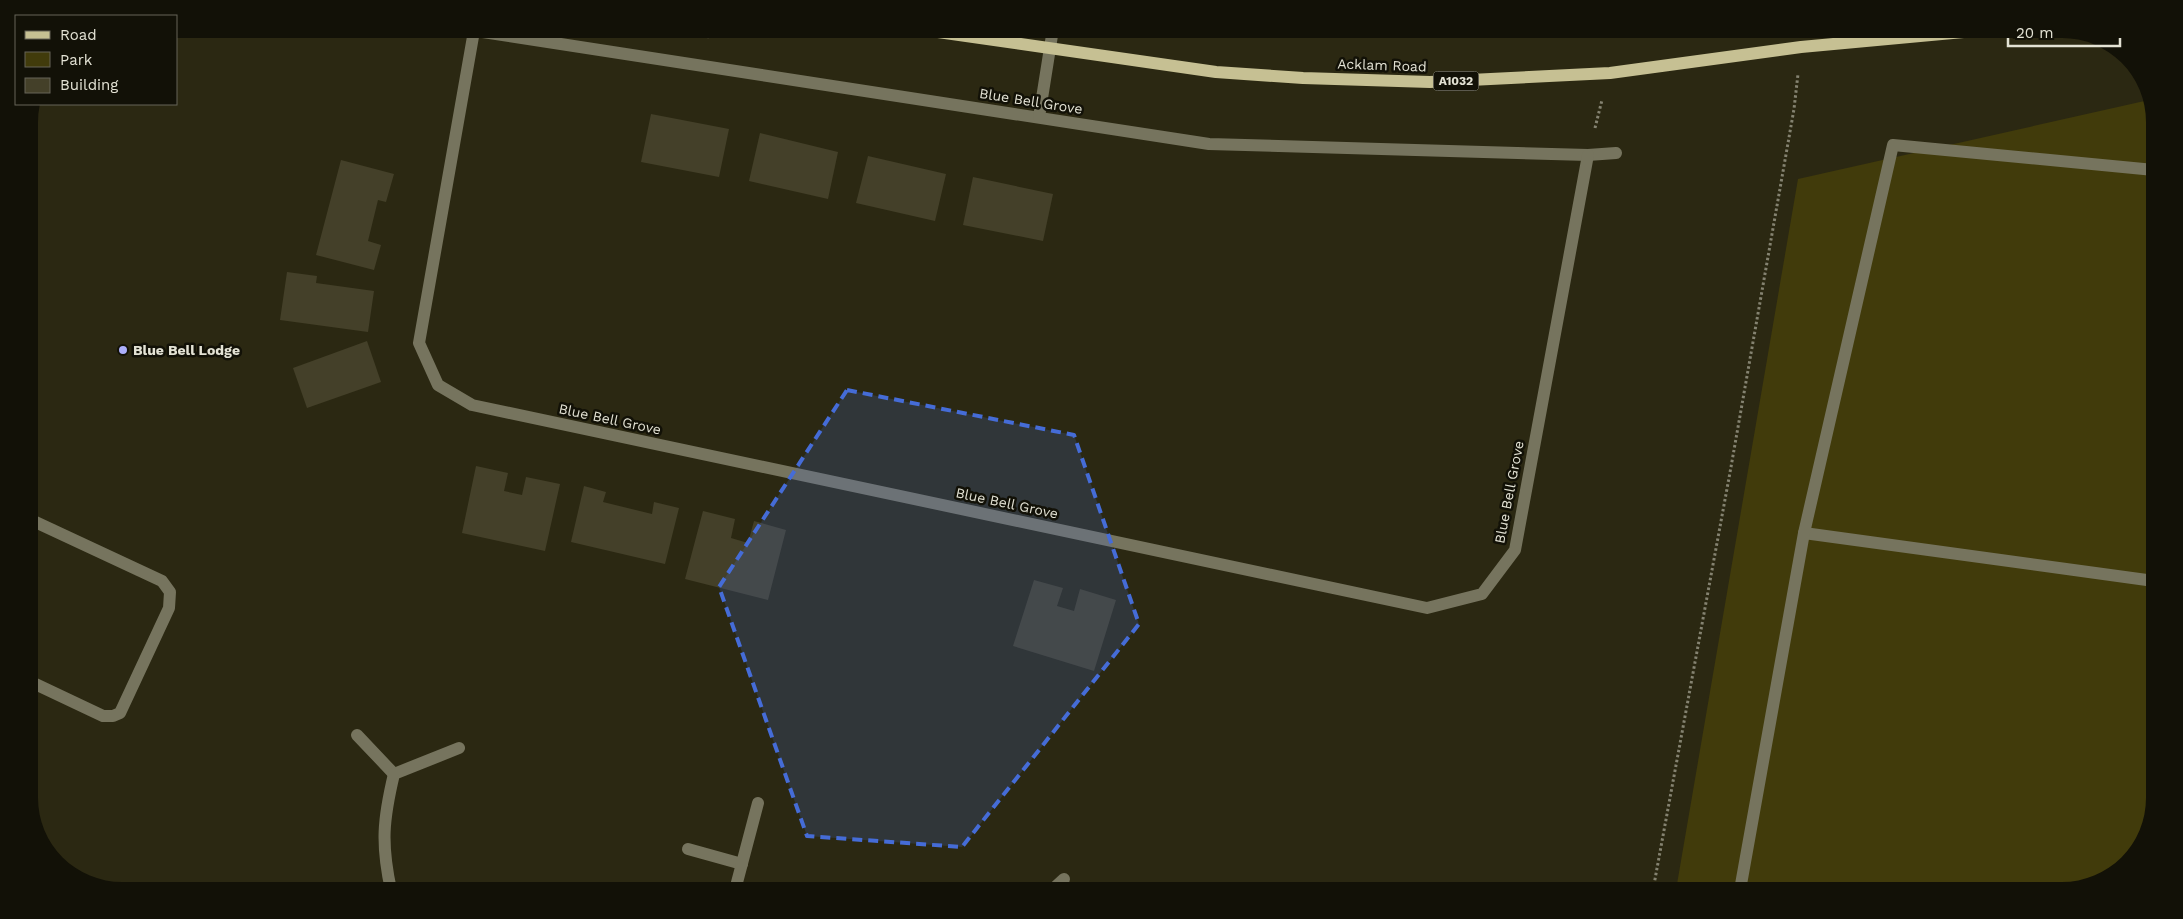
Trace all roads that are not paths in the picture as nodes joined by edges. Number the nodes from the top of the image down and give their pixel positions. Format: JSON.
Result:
{"nodes":[{"id":1,"x":467,"y":38,"type":"edge"},
{"id":2,"x":521,"y":38,"type":"edge"},
{"id":3,"x":974,"y":38,"type":"edge"},
{"id":4,"x":1052,"y":38,"type":"edge"},
{"id":5,"x":1898,"y":38,"type":"edge"},
{"id":6,"x":1050,"y":50,"type":"junction"},
{"id":7,"x":1039,"y":117,"type":"junction"},
{"id":8,"x":1616,"y":153,"type":"dead end"},
{"id":9,"x":1588,"y":156,"type":"junction"},
{"id":10,"x":2145,"y":169,"type":"edge"},
{"id":11,"x":38,"y":524,"type":"edge"},
{"id":12,"x":1804,"y":532,"type":"junction"},
{"id":13,"x":2146,"y":580,"type":"edge"},
{"id":14,"x":38,"y":685,"type":"edge"},
{"id":15,"x":357,"y":735,"type":"dead end"},
{"id":16,"x":459,"y":748,"type":"dead end"},
{"id":17,"x":394,"y":774,"type":"junction"},
{"id":18,"x":758,"y":803,"type":"dead end"},
{"id":19,"x":688,"y":849,"type":"dead end"},
{"id":20,"x":742,"y":864,"type":"junction"},
{"id":21,"x":1064,"y":880,"type":"dead end"},
{"id":22,"x":389,"y":882,"type":"edge"},
{"id":23,"x":737,"y":882,"type":"edge"},
{"id":24,"x":1062,"y":882,"type":"edge"},
{"id":25,"x":1741,"y":882,"type":"edge"}],
"edges":[{"from":1,"to":9,"type":"street","name":"Blue Bell Grove"},
{"from":2,"to":7,"type":"street","name":"Blue Bell Grove"},
{"from":3,"to":6,"type":"main road","name":"Acklam Road","number":"A1032"},
{"from":4,"to":6,"type":"street"},
{"from":5,"to":6,"type":"main road","name":"Acklam Road","number":"A1032"},
{"from":6,"to":7,"type":"street"},
{"from":7,"to":9,"type":"street","name":"Blue Bell Grove"},
{"from":8,"to":9,"type":"street","name":"Blue Bell Grove"},
{"from":10,"to":12,"type":"street"},
{"from":11,"to":14,"type":"street"},
{"from":12,"to":13,"type":"street"},
{"from":12,"to":25,"type":"street"},
{"from":15,"to":17,"type":"street"},
{"from":16,"to":17,"type":"street"},
{"from":17,"to":22,"type":"street"},
{"from":18,"to":20,"type":"street"},
{"from":19,"to":20,"type":"street"},
{"from":20,"to":23,"type":"street"},
{"from":21,"to":24,"type":"street"}]}
